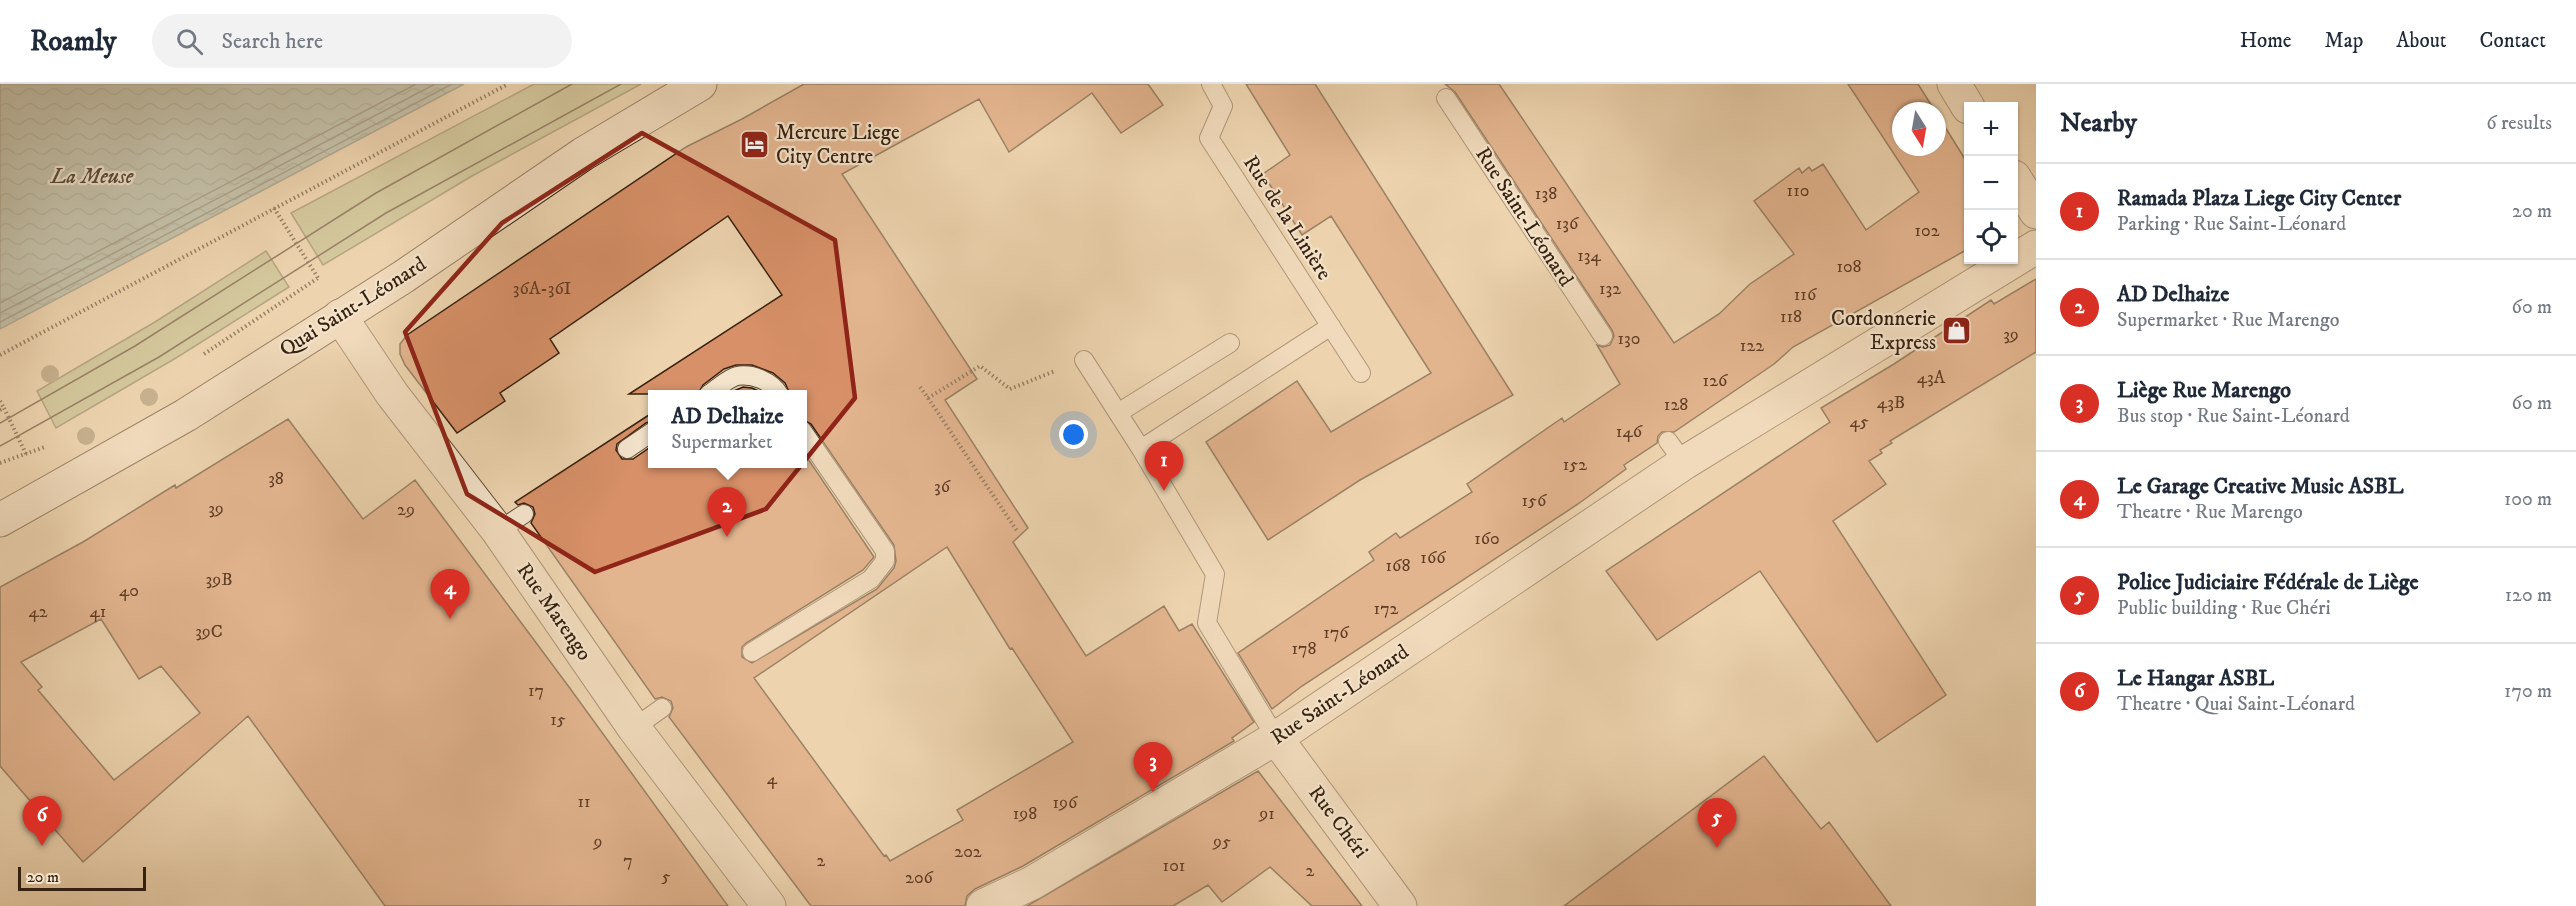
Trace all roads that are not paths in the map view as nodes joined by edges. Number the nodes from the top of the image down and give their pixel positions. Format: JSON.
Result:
{"nodes":[{"id":1,"x":700,"y":84,"type":"edge"},
{"id":2,"x":1211,"y":84,"type":"edge"},
{"id":3,"x":1954,"y":84,"type":"edge"},
{"id":4,"x":1446,"y":98,"type":"dead end"},
{"id":5,"x":1965,"y":102,"type":"edge"},
{"id":6,"x":2018,"y":185,"type":"edge"},
{"id":7,"x":2036,"y":212,"type":"edge"},
{"id":8,"x":2036,"y":247,"type":"edge"},
{"id":9,"x":340,"y":316,"type":"junction"},
{"id":10,"x":1331,"y":326,"type":"junction"},
{"id":11,"x":1603,"y":336,"type":"dead end"},
{"id":12,"x":1230,"y":343,"type":"dead end"},
{"id":13,"x":1084,"y":360,"type":"road end"},
{"id":14,"x":1361,"y":373,"type":"dead end"},
{"id":15,"x":715,"y":390,"type":"edge"},
{"id":16,"x":777,"y":390,"type":"edge"},
{"id":17,"x":1118,"y":413,"type":"junction"},
{"id":18,"x":648,"y":435,"type":"edge"},
{"id":19,"x":807,"y":437,"type":"edge"},
{"id":20,"x":627,"y":448,"type":"dead end"},
{"id":21,"x":1141,"y":449,"type":"junction"},
{"id":22,"x":0,"y":520,"type":"edge"},
{"id":23,"x":753,"y":652,"type":"dead end"},
{"id":24,"x":662,"y":708,"type":"dead end"},
{"id":25,"x":634,"y":728,"type":"junction"},
{"id":26,"x":1276,"y":738,"type":"junction"},
{"id":27,"x":769,"y":906,"type":"edge"},
{"id":28,"x":983,"y":906,"type":"edge"},
{"id":29,"x":1400,"y":906,"type":"edge"}],
"edges":[{"from":1,"to":9,"type":"street","name":"Quai Saint-Léonard"},
{"from":2,"to":10,"type":"lane","name":"Rue de la Linière"},
{"from":3,"to":5,"type":"street"},
{"from":4,"to":11,"type":"lane","name":"Rue Saint-Léonard"},
{"from":6,"to":7,"type":"street"},
{"from":8,"to":26,"type":"street","name":"Rue Saint-Léonard"},
{"from":9,"to":22,"type":"street","name":"Quai Saint-Léonard"},
{"from":9,"to":25,"type":"street","name":"Rue Marengo"},
{"from":10,"to":14,"type":"lane","name":"Rue de la Linière"},
{"from":10,"to":21,"type":"lane"},
{"from":12,"to":17,"type":"lane"},
{"from":13,"to":17,"type":"lane"},
{"from":15,"to":16,"type":"lane"},
{"from":17,"to":21,"type":"lane"},
{"from":18,"to":20,"type":"lane"},
{"from":19,"to":23,"type":"lane"},
{"from":21,"to":26,"type":"lane"},
{"from":24,"to":25,"type":"lane"},
{"from":25,"to":27,"type":"street","name":"Rue Marengo"},
{"from":26,"to":28,"type":"street","name":"Rue Saint-Léonard"},
{"from":26,"to":29,"type":"street","name":"Rue Chéri"}]}
